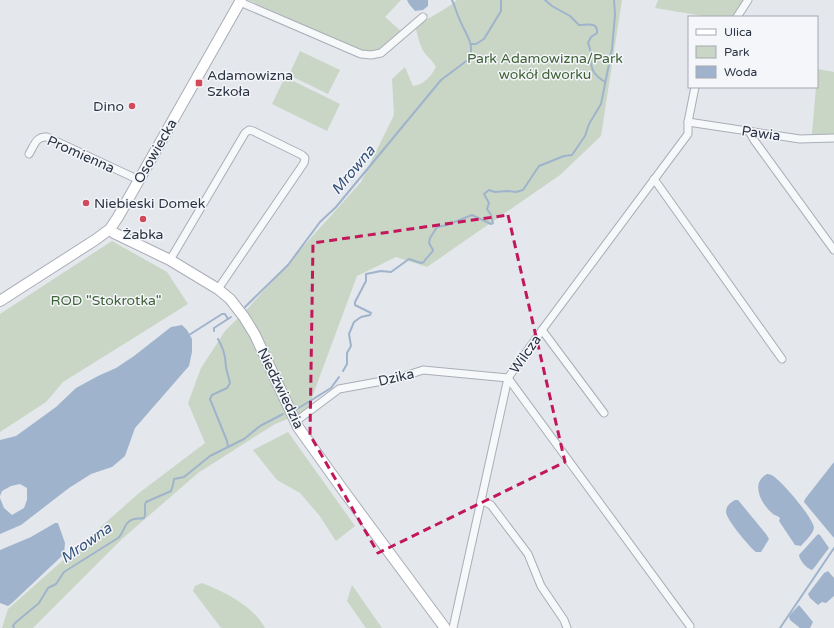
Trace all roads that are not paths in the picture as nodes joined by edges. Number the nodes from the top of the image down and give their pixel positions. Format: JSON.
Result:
{"nodes":[{"id":1,"x":748,"y":0,"type":"edge"},
{"id":2,"x":240,"y":1,"type":"edge"},
{"id":3,"x":738,"y":16,"type":"edge"},
{"id":4,"x":423,"y":17,"type":"dead end"},
{"id":5,"x":695,"y":88,"type":"edge"},
{"id":6,"x":688,"y":122,"type":"junction"},
{"id":7,"x":750,"y":131,"type":"junction"},
{"id":8,"x":834,"y":138,"type":"edge"},
{"id":9,"x":30,"y":154,"type":"dead end"},
{"id":10,"x":654,"y":179,"type":"junction"},
{"id":11,"x":139,"y":180,"type":"junction"},
{"id":12,"x":110,"y":229,"type":"junction"},
{"id":13,"x":834,"y":250,"type":"edge"},
{"id":14,"x":170,"y":260,"type":"junction"},
{"id":15,"x":218,"y":289,"type":"junction"},
{"id":16,"x":0,"y":301,"type":"edge"},
{"id":17,"x":542,"y":330,"type":"junction"},
{"id":18,"x":782,"y":359,"type":"dead end"},
{"id":19,"x":508,"y":378,"type":"junction"},
{"id":20,"x":604,"y":413,"type":"dead end"},
{"id":21,"x":295,"y":422,"type":"junction"},
{"id":22,"x":481,"y":500,"type":"junction"},
{"id":23,"x":690,"y":626,"type":"dead end"},
{"id":24,"x":445,"y":628,"type":"edge"},
{"id":25,"x":454,"y":628,"type":"edge"},
{"id":26,"x":567,"y":628,"type":"edge"}],
"edges":[{"from":1,"to":3,"type":"street"},
{"from":2,"to":4,"type":"street"},
{"from":2,"to":11,"type":"street","name":"Osowiecka"},
{"from":5,"to":6,"type":"street","name":"Wilcza"},
{"from":6,"to":7,"type":"street","name":"Pawia"},
{"from":6,"to":10,"type":"street","name":"Wilcza"},
{"from":7,"to":8,"type":"street","name":"Pawia"},
{"from":7,"to":13,"type":"street"},
{"from":9,"to":11,"type":"street","name":"Promienna"},
{"from":10,"to":17,"type":"street","name":"Wilcza"},
{"from":10,"to":18,"type":"street"},
{"from":11,"to":12,"type":"street","name":"Osowiecka"},
{"from":12,"to":14,"type":"street","name":"Niedźwiedzia"},
{"from":12,"to":16,"type":"street","name":"Osowiecka"},
{"from":14,"to":15,"type":"street","name":"Niedźwiedzia"},
{"from":14,"to":15,"type":"street"},
{"from":15,"to":21,"type":"street","name":"Niedźwiedzia"},
{"from":17,"to":19,"type":"street","name":"Wilcza"},
{"from":17,"to":20,"type":"street"},
{"from":19,"to":21,"type":"street","name":"Dzika"},
{"from":19,"to":22,"type":"street","name":"Wilcza"},
{"from":19,"to":23,"type":"street"},
{"from":21,"to":24,"type":"street","name":"Niedźwiedzia"},
{"from":22,"to":25,"type":"street","name":"Wilcza"},
{"from":22,"to":26,"type":"street"}]}
